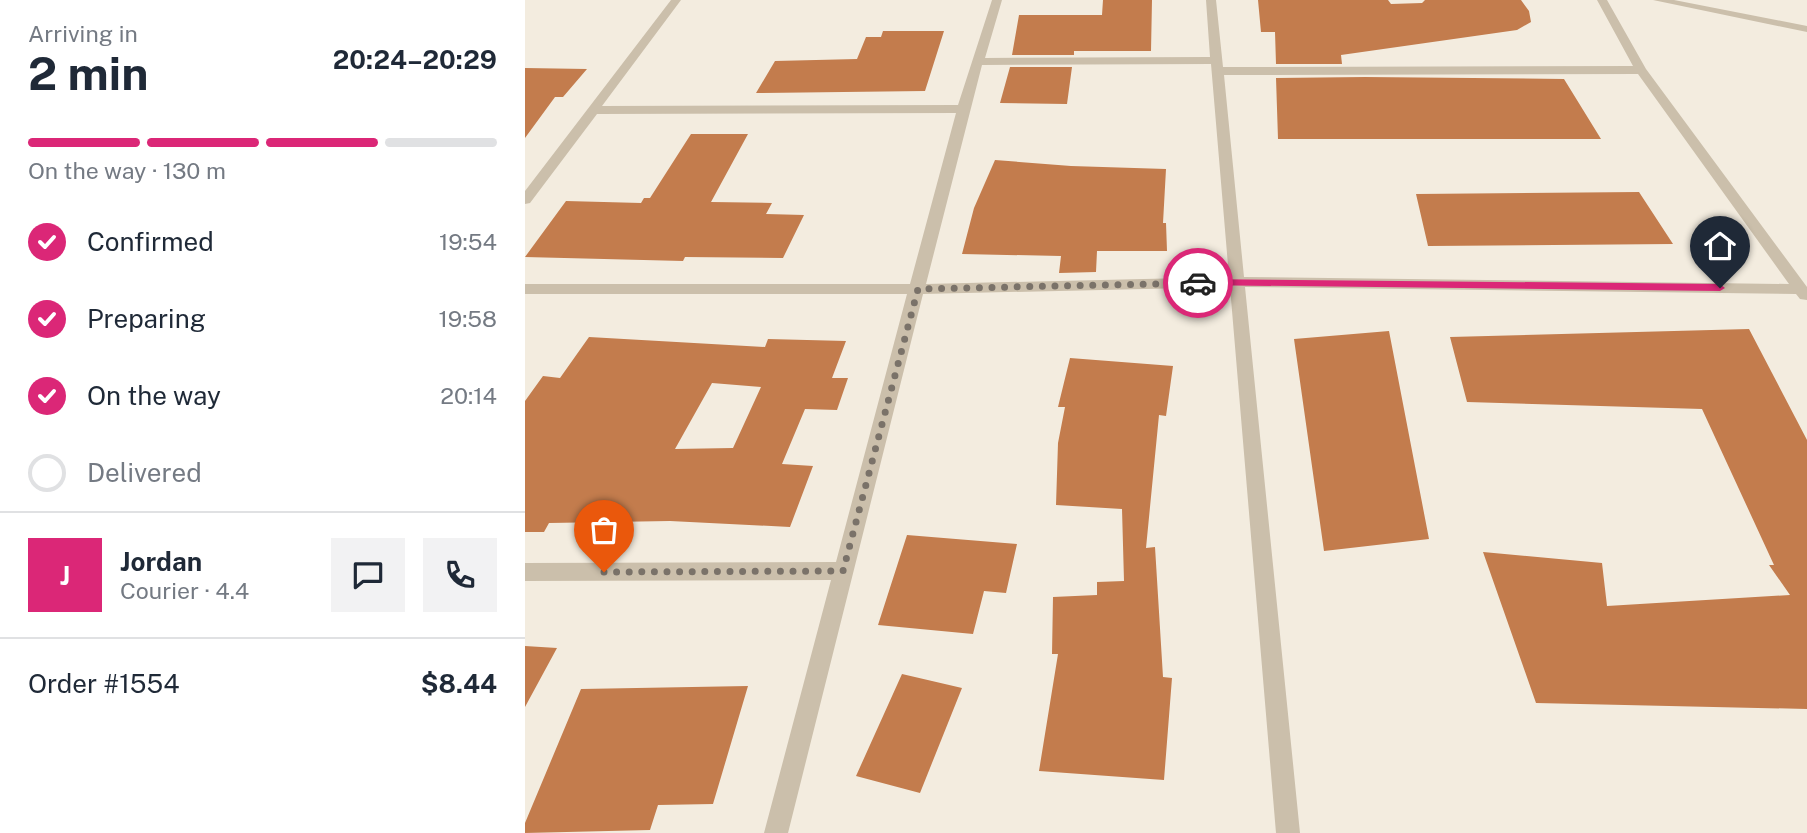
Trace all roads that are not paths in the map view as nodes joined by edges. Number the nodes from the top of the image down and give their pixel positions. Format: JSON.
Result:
{"nodes":[{"id":1,"x":676,"y":0,"type":"edge"},
{"id":2,"x":997,"y":0,"type":"edge"},
{"id":3,"x":1211,"y":0,"type":"edge"},
{"id":4,"x":1602,"y":0,"type":"edge"},
{"id":5,"x":1658,"y":0,"type":"edge"},
{"id":6,"x":1807,"y":29,"type":"edge"},
{"id":7,"x":978,"y":62,"type":"junction"},
{"id":8,"x":1218,"y":66,"type":"junction"},
{"id":9,"x":1641,"y":70,"type":"junction"},
{"id":10,"x":963,"y":109,"type":"junction"},
{"id":11,"x":595,"y":110,"type":"junction"},
{"id":12,"x":525,"y":201,"type":"edge"},
{"id":13,"x":1238,"y":282,"type":"junction"},
{"id":14,"x":525,"y":289,"type":"edge"},
{"id":15,"x":918,"y":289,"type":"junction"},
{"id":16,"x":1804,"y":293,"type":"edge"},
{"id":17,"x":843,"y":571,"type":"junction"},
{"id":18,"x":525,"y":572,"type":"edge"},
{"id":19,"x":776,"y":833,"type":"edge"},
{"id":20,"x":1288,"y":833,"type":"edge"}],
"edges":[{"from":1,"to":11,"type":"street"},
{"from":2,"to":7,"type":"street"},
{"from":3,"to":8,"type":"street"},
{"from":4,"to":9,"type":"street"},
{"from":5,"to":6,"type":"street"},
{"from":7,"to":8,"type":"street"},
{"from":7,"to":10,"type":"street"},
{"from":8,"to":9,"type":"street"},
{"from":8,"to":13,"type":"street"},
{"from":9,"to":16,"type":"street"},
{"from":10,"to":11,"type":"street"},
{"from":10,"to":15,"type":"street"},
{"from":11,"to":12,"type":"street"},
{"from":13,"to":15,"type":"street"},
{"from":13,"to":16,"type":"street"},
{"from":13,"to":20,"type":"street"},
{"from":14,"to":15,"type":"street"},
{"from":15,"to":17,"type":"street"},
{"from":17,"to":18,"type":"street"},
{"from":17,"to":19,"type":"street"}]}
